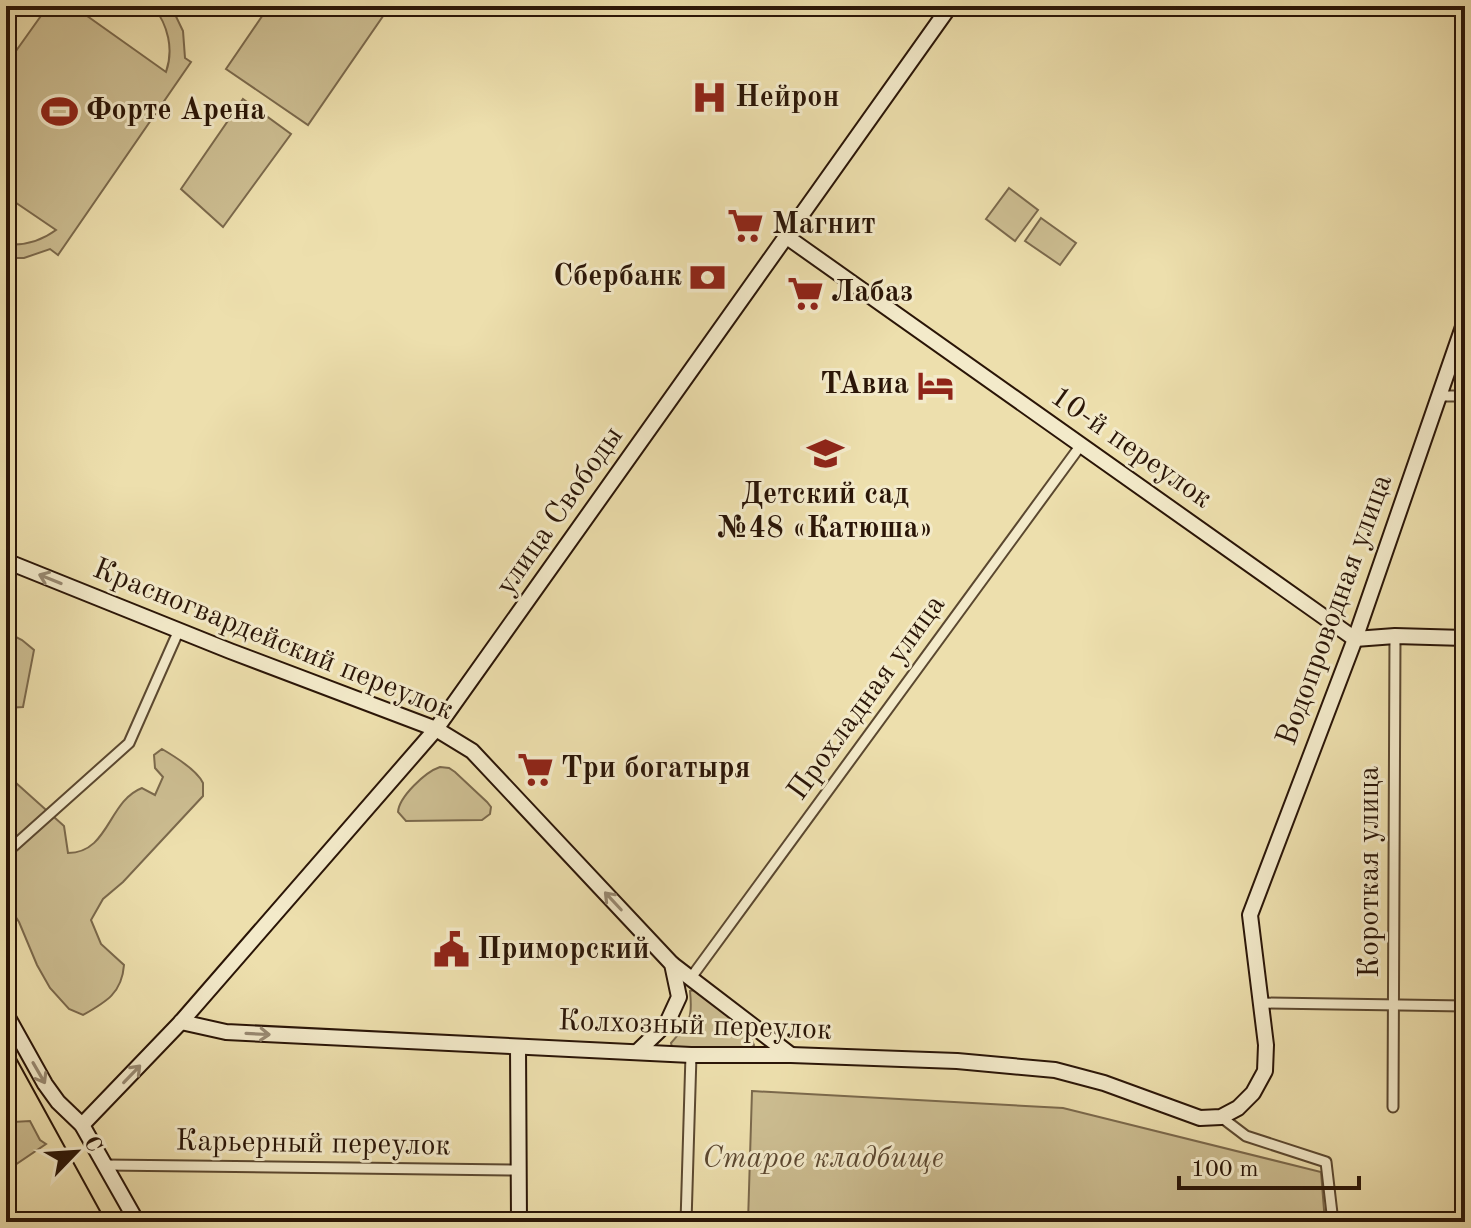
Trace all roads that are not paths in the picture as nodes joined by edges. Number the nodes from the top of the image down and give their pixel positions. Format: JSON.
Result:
{"nodes":[{"id":1,"x":950,"y":6,"type":"edge"},
{"id":2,"x":787,"y":237,"type":"junction"},
{"id":3,"x":1465,"y":321,"type":"edge"},
{"id":4,"x":1440,"y":396,"type":"junction"},
{"id":5,"x":1465,"y":396,"type":"edge"},
{"id":6,"x":1081,"y":445,"type":"junction"},
{"id":7,"x":6,"y":561,"type":"edge"},
{"id":8,"x":179,"y":630,"type":"junction"},
{"id":9,"x":1395,"y":636,"type":"junction"},
{"id":10,"x":1465,"y":638,"type":"edge"},
{"id":11,"x":1355,"y":639,"type":"junction"},
{"id":12,"x":436,"y":729,"type":"junction"},
{"id":13,"x":6,"y":853,"type":"edge"},
{"id":14,"x":672,"y":964,"type":"junction"},
{"id":15,"x":690,"y":979,"type":"junction"},
{"id":16,"x":1262,"y":1003,"type":"junction"},
{"id":17,"x":1393,"y":1005,"type":"junction"},
{"id":18,"x":1465,"y":1006,"type":"edge"},
{"id":19,"x":6,"y":1014,"type":"edge"},
{"id":20,"x":181,"y":1022,"type":"junction"},
{"id":21,"x":518,"y":1047,"type":"junction"},
{"id":22,"x":637,"y":1052,"type":"junction"},
{"id":23,"x":691,"y":1055,"type":"junction"},
{"id":24,"x":791,"y":1055,"type":"junction"},
{"id":25,"x":1393,"y":1107,"type":"dead end"},
{"id":26,"x":1221,"y":1117,"type":"junction"},
{"id":27,"x":82,"y":1125,"type":"junction"},
{"id":28,"x":106,"y":1165,"type":"junction"},
{"id":29,"x":518,"y":1170,"type":"junction"},
{"id":30,"x":137,"y":1222,"type":"edge"},
{"id":31,"x":519,"y":1222,"type":"edge"},
{"id":32,"x":686,"y":1222,"type":"edge"},
{"id":33,"x":1333,"y":1222,"type":"edge"}],
"edges":[{"from":1,"to":2,"type":"main road","name":"улица Свободы"},
{"from":2,"to":6,"type":"main road","name":"10-й переулок"},
{"from":2,"to":12,"type":"main road","name":"улица Свободы"},
{"from":3,"to":4,"type":"main road","name":"Водопроводная улица"},
{"from":4,"to":5,"type":"street"},
{"from":4,"to":11,"type":"main road","name":"Водопроводная улица"},
{"from":6,"to":11,"type":"main road","name":"10-й переулок"},
{"from":6,"to":15,"type":"street","name":"Прохладная улица"},
{"from":8,"to":7,"type":"main road","name":"Красногвардейский переулок","one_way":true},
{"from":8,"to":12,"type":"main road","name":"Красногвардейский переулок"},
{"from":8,"to":13,"type":"street"},
{"from":9,"to":10,"type":"main road"},
{"from":9,"to":11,"type":"main road"},
{"from":9,"to":17,"type":"street","name":"Короткая улица"},
{"from":11,"to":16,"type":"main road","name":"Водопроводная улица"},
{"from":14,"to":12,"type":"main road","name":"Красногвардейский переулок","one_way":true},
{"from":12,"to":20,"type":"main road","name":"улица Свободы"},
{"from":14,"to":15,"type":"main road","name":"Красногвардейский переулок"},
{"from":14,"to":22,"type":"main road"},
{"from":15,"to":24,"type":"main road","name":"Красногвардейский переулок"},
{"from":16,"to":17,"type":"street"},
{"from":16,"to":26,"type":"main road"},
{"from":17,"to":18,"type":"street"},
{"from":17,"to":25,"type":"street","name":"Короткая улица"},
{"from":19,"to":27,"type":"main road","one_way":true},
{"from":20,"to":21,"type":"main road","name":"Колхозный переулок","one_way":true},
{"from":27,"to":20,"type":"main road","name":"улица Свободы","one_way":true},
{"from":21,"to":22,"type":"main road","name":"Колхозный переулок"},
{"from":21,"to":29,"type":"main road"},
{"from":22,"to":23,"type":"main road","name":"Колхозный переулок"},
{"from":23,"to":24,"type":"main road","name":"Колхозный переулок"},
{"from":23,"to":32,"type":"street"},
{"from":24,"to":26,"type":"main road","name":"Колхозный переулок"},
{"from":26,"to":33,"type":"street"},
{"from":27,"to":28,"type":"main road"},
{"from":28,"to":29,"type":"street","name":"Карьерный переулок"},
{"from":28,"to":30,"type":"main road"},
{"from":29,"to":31,"type":"main road"}]}
